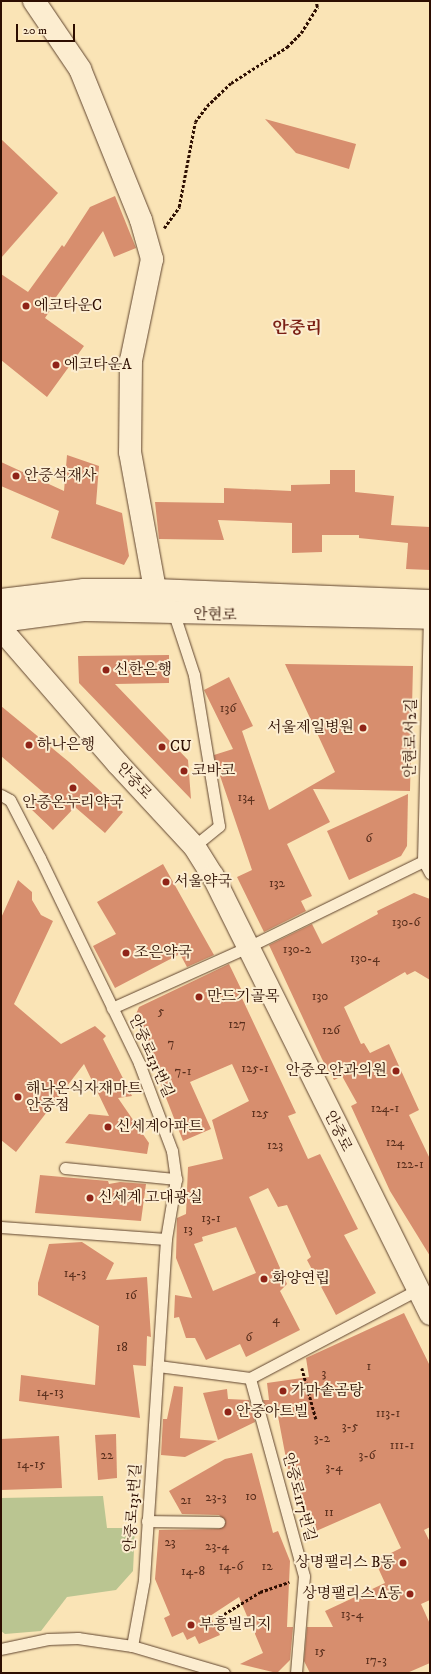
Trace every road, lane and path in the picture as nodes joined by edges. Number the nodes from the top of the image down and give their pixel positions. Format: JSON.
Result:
{"nodes":[{"id":1,"x":34,"y":1,"type":"edge"},
{"id":2,"x":316,"y":1,"type":"edge"},
{"id":3,"x":152,"y":259,"type":"junction"},
{"id":4,"x":155,"y":590,"type":"junction"},
{"id":5,"x":1,"y":600,"type":"edge"},
{"id":6,"x":429,"y":610,"type":"edge"},
{"id":7,"x":174,"y":614,"type":"junction"},
{"id":8,"x":1,"y":621,"type":"edge"},
{"id":9,"x":1,"y":629,"type":"edge"},
{"id":10,"x":1,"y":795,"type":"edge"},
{"id":11,"x":194,"y":846,"type":"junction"},
{"id":12,"x":427,"y":859,"type":"edge"},
{"id":13,"x":430,"y":872,"type":"edge"},
{"id":14,"x":248,"y":947,"type":"junction"},
{"id":15,"x":112,"y":1008,"type":"junction"},
{"id":16,"x":65,"y":1168,"type":"dead end"},
{"id":17,"x":176,"y":1179,"type":"junction"},
{"id":18,"x":1,"y":1227,"type":"edge"},
{"id":19,"x":166,"y":1239,"type":"junction"},
{"id":20,"x":417,"y":1290,"type":"junction"},
{"id":21,"x":430,"y":1314,"type":"edge"},
{"id":22,"x":298,"y":1354,"type":"junction"},
{"id":23,"x":158,"y":1366,"type":"junction"},
{"id":24,"x":250,"y":1378,"type":"junction"},
{"id":25,"x":316,"y":1419,"type":"dead end"},
{"id":26,"x":148,"y":1521,"type":"junction"},
{"id":27,"x":219,"y":1522,"type":"dead end"},
{"id":28,"x":304,"y":1576,"type":"junction"},
{"id":29,"x":224,"y":1614,"type":"dead end"},
{"id":30,"x":132,"y":1646,"type":"junction"},
{"id":31,"x":1,"y":1649,"type":"edge"},
{"id":32,"x":224,"y":1673,"type":"edge"},
{"id":33,"x":296,"y":1673,"type":"edge"}],
"edges":[{"from":1,"to":3,"type":"street"},
{"from":2,"to":3,"type":"path"},
{"from":3,"to":4,"type":"street"},
{"from":4,"to":5,"type":"street","name":"안현로"},
{"from":4,"to":6,"type":"street","name":"안현로"},
{"from":6,"to":7,"type":"street","name":"안현로"},
{"from":6,"to":12,"type":"lane","name":"안현로서2길"},
{"from":7,"to":8,"type":"street","name":"안현로"},
{"from":7,"to":11,"type":"lane"},
{"from":9,"to":11,"type":"street","name":"안중로"},
{"from":10,"to":15,"type":"lane"},
{"from":11,"to":14,"type":"street","name":"안중로"},
{"from":12,"to":13,"type":"lane"},
{"from":12,"to":14,"type":"lane"},
{"from":14,"to":15,"type":"lane","name":"안중로131번길"},
{"from":14,"to":20,"type":"street","name":"안중로"},
{"from":15,"to":17,"type":"lane","name":"안중로131번길"},
{"from":16,"to":17,"type":"lane"},
{"from":17,"to":19,"type":"lane","name":"안중로131번길"},
{"from":18,"to":19,"type":"lane"},
{"from":19,"to":23,"type":"lane","name":"안중로131번길"},
{"from":20,"to":21,"type":"street","name":"안중로"},
{"from":20,"to":22,"type":"lane"},
{"from":22,"to":24,"type":"lane"},
{"from":22,"to":25,"type":"path"},
{"from":23,"to":24,"type":"lane"},
{"from":23,"to":26,"type":"lane","name":"안중로131번길"},
{"from":24,"to":28,"type":"lane","name":"안중로117번길"},
{"from":26,"to":27,"type":"lane"},
{"from":26,"to":30,"type":"lane","name":"안중로131번길"},
{"from":28,"to":29,"type":"path"},
{"from":28,"to":33,"type":"lane","name":"안중로117번길"},
{"from":30,"to":31,"type":"lane"},
{"from":30,"to":32,"type":"lane"}]}
